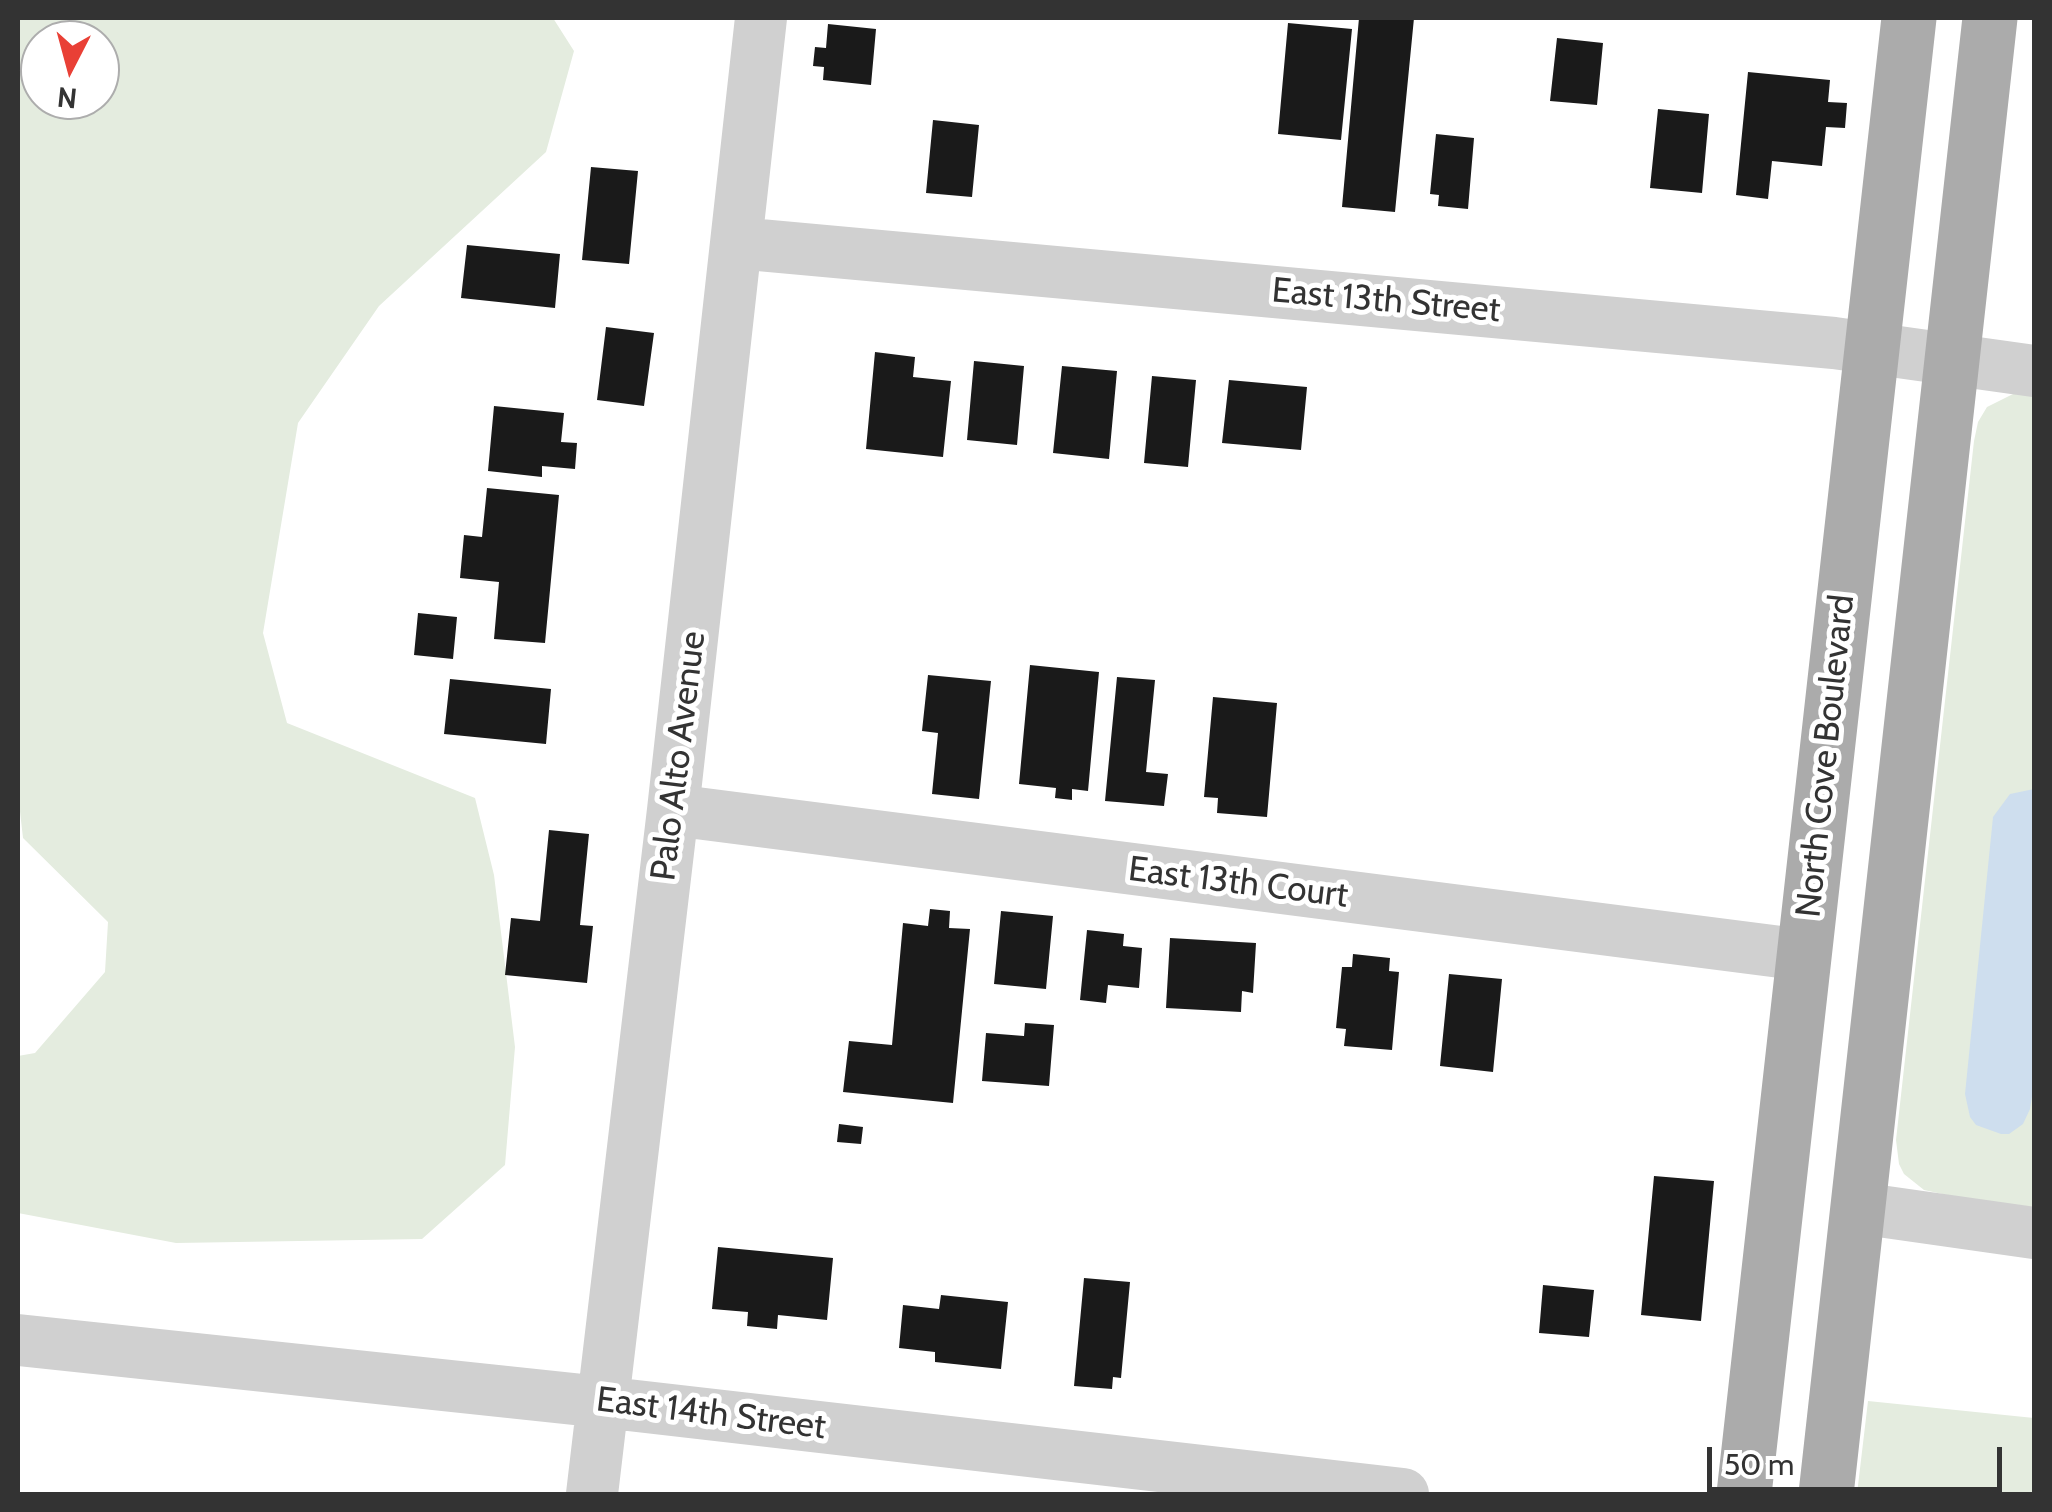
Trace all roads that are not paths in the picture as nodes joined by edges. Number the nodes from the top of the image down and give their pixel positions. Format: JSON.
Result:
{"nodes":[{"id":1,"x":761,"y":18,"type":"edge"},
{"id":2,"x":1909,"y":18,"type":"edge"},
{"id":3,"x":1990,"y":18,"type":"edge"},
{"id":4,"x":737,"y":243,"type":"junction"},
{"id":5,"x":1872,"y":348,"type":"junction"},
{"id":6,"x":1952,"y":360,"type":"junction"},
{"id":7,"x":2034,"y":370,"type":"edge"},
{"id":8,"x":673,"y":810,"type":"junction"},
{"id":9,"x":1804,"y":955,"type":"junction"},
{"id":10,"x":1858,"y":1208,"type":"junction"},
{"id":11,"x":2034,"y":1233,"type":"edge"},
{"id":12,"x":18,"y":1340,"type":"edge"},
{"id":13,"x":602,"y":1402,"type":"junction"},
{"id":14,"x":592,"y":1494,"type":"edge"},
{"id":15,"x":1403,"y":1494,"type":"edge"},
{"id":16,"x":1744,"y":1494,"type":"edge"},
{"id":17,"x":1826,"y":1494,"type":"edge"}],
"edges":[{"from":1,"to":4,"type":"street","name":"Palo Alto Avenue"},
{"from":2,"to":5,"type":"main road","name":"North Cove Boulevard"},
{"from":3,"to":6,"type":"main road"},
{"from":4,"to":5,"type":"street","name":"East 13th Street"},
{"from":4,"to":8,"type":"street","name":"Palo Alto Avenue"},
{"from":5,"to":6,"type":"street","name":"East 13th Street"},
{"from":5,"to":9,"type":"main road","name":"North Cove Boulevard"},
{"from":6,"to":7,"type":"street","name":"East 13th Street"},
{"from":6,"to":10,"type":"main road"},
{"from":8,"to":9,"type":"street","name":"East 13th Court"},
{"from":8,"to":13,"type":"street","name":"Palo Alto Avenue"},
{"from":9,"to":16,"type":"main road","name":"North Cove Boulevard"},
{"from":10,"to":11,"type":"street"},
{"from":10,"to":17,"type":"main road"},
{"from":12,"to":13,"type":"street","name":"East 14th Street"},
{"from":13,"to":14,"type":"street","name":"Palo Alto Avenue"},
{"from":13,"to":15,"type":"street","name":"East 14th Street"}]}
